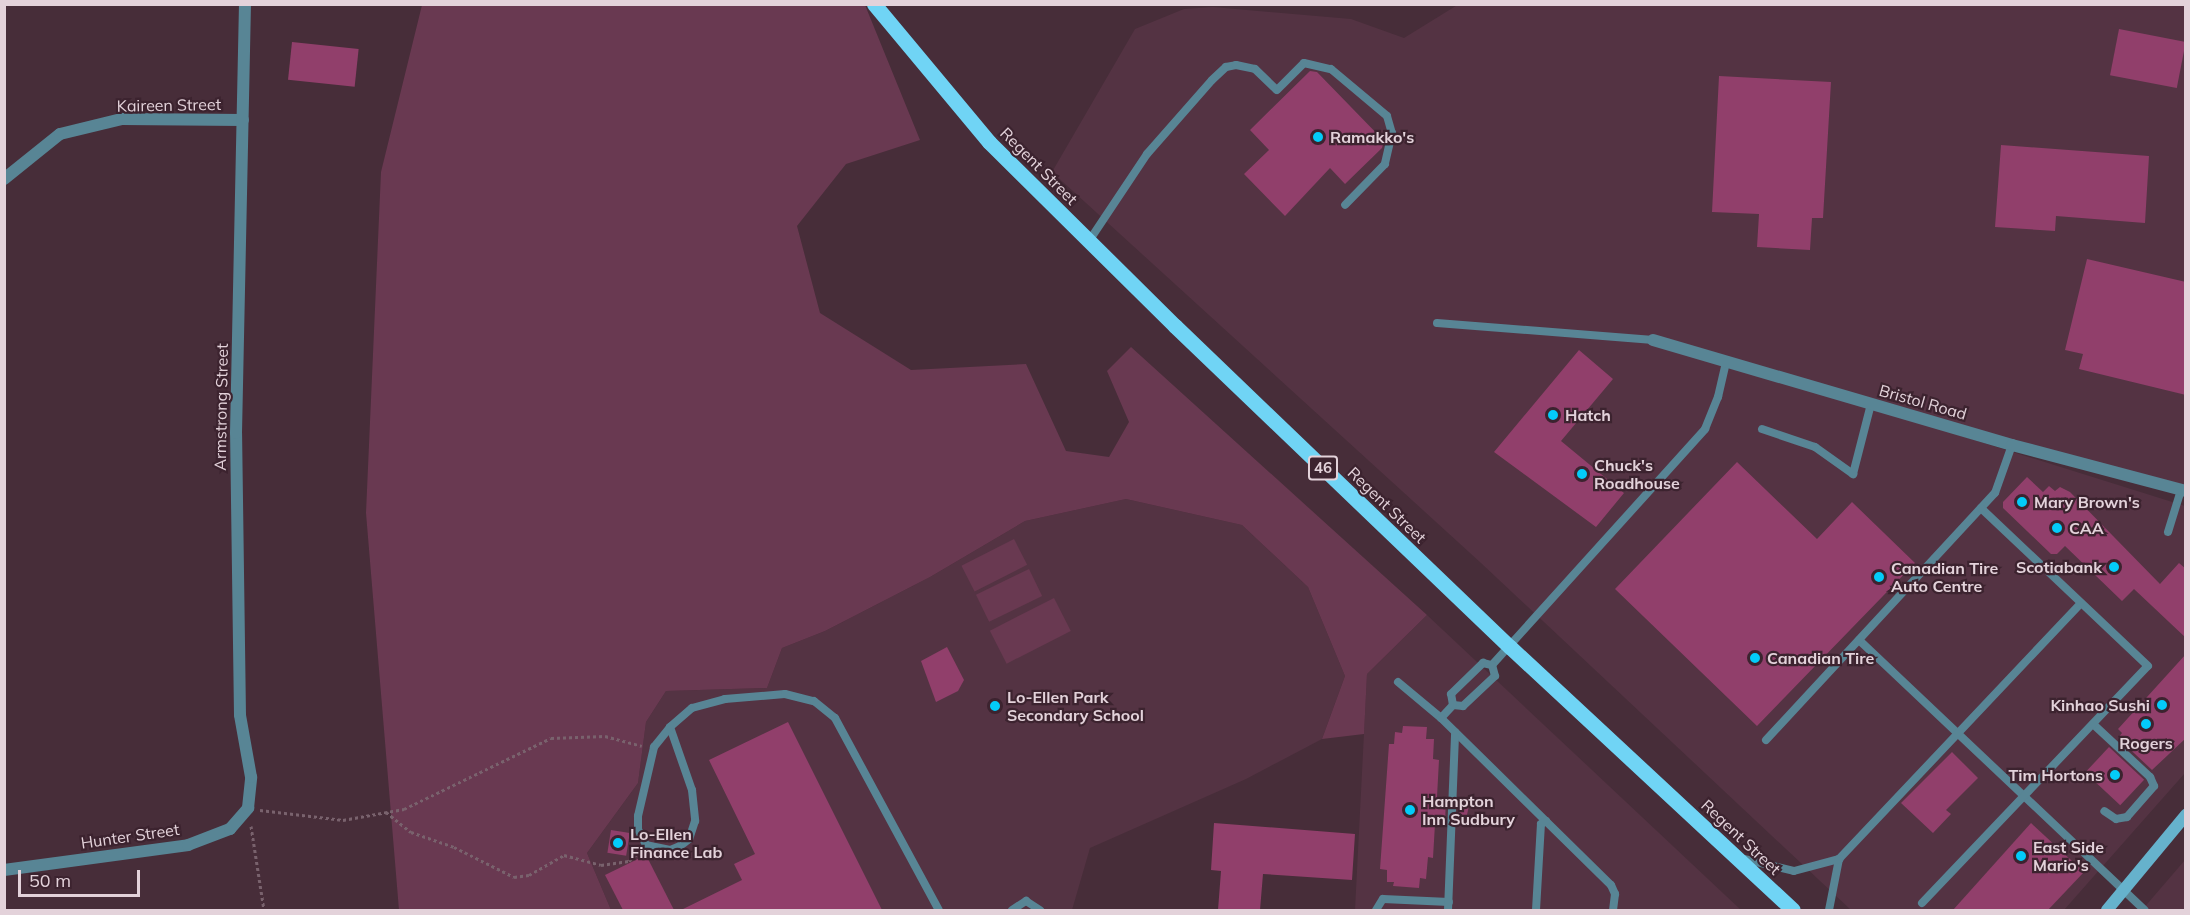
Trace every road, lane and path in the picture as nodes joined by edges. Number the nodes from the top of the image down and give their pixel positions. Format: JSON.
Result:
{"nodes":[{"id":1,"x":245,"y":4,"type":"edge"},
{"id":2,"x":874,"y":4,"type":"edge"},
{"id":3,"x":243,"y":120,"type":"junction"},
{"id":4,"x":4,"y":179,"type":"edge"},
{"id":5,"x":1345,"y":205,"type":"dead end"},
{"id":6,"x":1089,"y":241,"type":"junction"},
{"id":7,"x":1437,"y":323,"type":"dead end"},
{"id":8,"x":1653,"y":340,"type":"joint"},
{"id":9,"x":1726,"y":362,"type":"junction"},
{"id":10,"x":1871,"y":404,"type":"junction"},
{"id":11,"x":1762,"y":429,"type":"dead end"},
{"id":12,"x":2012,"y":445,"type":"junction"},
{"id":13,"x":2183,"y":491,"type":"edge"},
{"id":14,"x":1982,"y":508,"type":"junction"},
{"id":15,"x":2168,"y":532,"type":"dead end"},
{"id":16,"x":2080,"y":604,"type":"junction"},
{"id":17,"x":1859,"y":640,"type":"junction"},
{"id":18,"x":1510,"y":647,"type":"junction"},
{"id":19,"x":1492,"y":665,"type":"junction"},
{"id":20,"x":1398,"y":682,"type":"dead end"},
{"id":21,"x":1453,"y":705,"type":"junction"},
{"id":22,"x":1441,"y":718,"type":"junction"},
{"id":23,"x":2093,"y":724,"type":"junction"},
{"id":24,"x":670,"y":727,"type":"junction"},
{"id":25,"x":1455,"y":732,"type":"junction"},
{"id":26,"x":1957,"y":734,"type":"junction"},
{"id":27,"x":1766,"y":740,"type":"dead end"},
{"id":28,"x":654,"y":747,"type":"junction"},
{"id":29,"x":2023,"y":798,"type":"junction"},
{"id":30,"x":248,"y":808,"type":"junction"},
{"id":31,"x":2104,"y":811,"type":"dead end"},
{"id":32,"x":386,"y":812,"type":"junction"},
{"id":33,"x":2186,"y":815,"type":"edge"},
{"id":34,"x":1546,"y":821,"type":"junction"},
{"id":35,"x":646,"y":845,"type":"junction"},
{"id":36,"x":1735,"y":856,"type":"junction"},
{"id":37,"x":1839,"y":859,"type":"junction"},
{"id":38,"x":4,"y":870,"type":"edge"},
{"id":39,"x":2123,"y":892,"type":"junction"},
{"id":40,"x":1922,"y":903,"type":"dead end"},
{"id":41,"x":1448,"y":906,"type":"edge"},
{"id":42,"x":264,"y":910,"type":"edge"},
{"id":43,"x":939,"y":910,"type":"edge"},
{"id":44,"x":1012,"y":910,"type":"edge"},
{"id":45,"x":1040,"y":910,"type":"edge"},
{"id":46,"x":1376,"y":910,"type":"edge"},
{"id":47,"x":1536,"y":910,"type":"edge"},
{"id":48,"x":1612,"y":910,"type":"edge"},
{"id":49,"x":1793,"y":910,"type":"edge"},
{"id":50,"x":1829,"y":910,"type":"edge"},
{"id":51,"x":2107,"y":910,"type":"edge"},
{"id":52,"x":2145,"y":910,"type":"edge"}],
"edges":[{"from":1,"to":3,"type":"street","name":"Armstrong Street"},
{"from":2,"to":6,"type":"main road","name":"Regent Street","number":"46"},
{"from":3,"to":4,"type":"street","name":"Kaireen Street"},
{"from":3,"to":30,"type":"street","name":"Armstrong Street"},
{"from":5,"to":6,"type":"lane"},
{"from":6,"to":18,"type":"main road","name":"Regent Street","number":"46"},
{"from":7,"to":8,"type":"lane"},
{"from":8,"to":9,"type":"street","name":"Bristol Road"},
{"from":9,"to":10,"type":"street","name":"Bristol Road"},
{"from":9,"to":18,"type":"lane"},
{"from":10,"to":11,"type":"lane"},
{"from":10,"to":12,"type":"street","name":"Bristol Road"},
{"from":12,"to":13,"type":"street","name":"Bristol Road"},
{"from":12,"to":14,"type":"lane"},
{"from":13,"to":15,"type":"lane"},
{"from":14,"to":16,"type":"lane"},
{"from":14,"to":17,"type":"lane"},
{"from":16,"to":23,"type":"lane"},
{"from":16,"to":26,"type":"lane"},
{"from":17,"to":26,"type":"lane"},
{"from":17,"to":27,"type":"lane"},
{"from":18,"to":19,"type":"lane"},
{"from":18,"to":36,"type":"main road","name":"Regent Street","number":"46"},
{"from":19,"to":21,"type":"lane"},
{"from":19,"to":21,"type":"lane"},
{"from":20,"to":22,"type":"lane"},
{"from":21,"to":22,"type":"lane"},
{"from":22,"to":25,"type":"lane"},
{"from":23,"to":29,"type":"lane"},
{"from":23,"to":31,"type":"lane"},
{"from":24,"to":28,"type":"lane"},
{"from":24,"to":35,"type":"lane"},
{"from":24,"to":43,"type":"lane"},
{"from":25,"to":34,"type":"lane"},
{"from":25,"to":41,"type":"lane"},
{"from":26,"to":29,"type":"lane"},
{"from":26,"to":37,"type":"lane"},
{"from":28,"to":32,"type":"path"},
{"from":28,"to":35,"type":"lane"},
{"from":29,"to":39,"type":"lane"},
{"from":29,"to":40,"type":"lane"},
{"from":30,"to":32,"type":"path"},
{"from":30,"to":38,"type":"street","name":"Hunter Street"},
{"from":30,"to":42,"type":"path"},
{"from":32,"to":35,"type":"path"},
{"from":33,"to":39,"type":"street"},
{"from":34,"to":47,"type":"lane"},
{"from":34,"to":48,"type":"lane"},
{"from":36,"to":37,"type":"lane"},
{"from":36,"to":49,"type":"main road","name":"Regent Street","number":"46"},
{"from":37,"to":50,"type":"lane"},
{"from":39,"to":51,"type":"street"},
{"from":39,"to":52,"type":"lane"},
{"from":41,"to":46,"type":"lane"},
{"from":44,"to":45,"type":"lane"}]}
